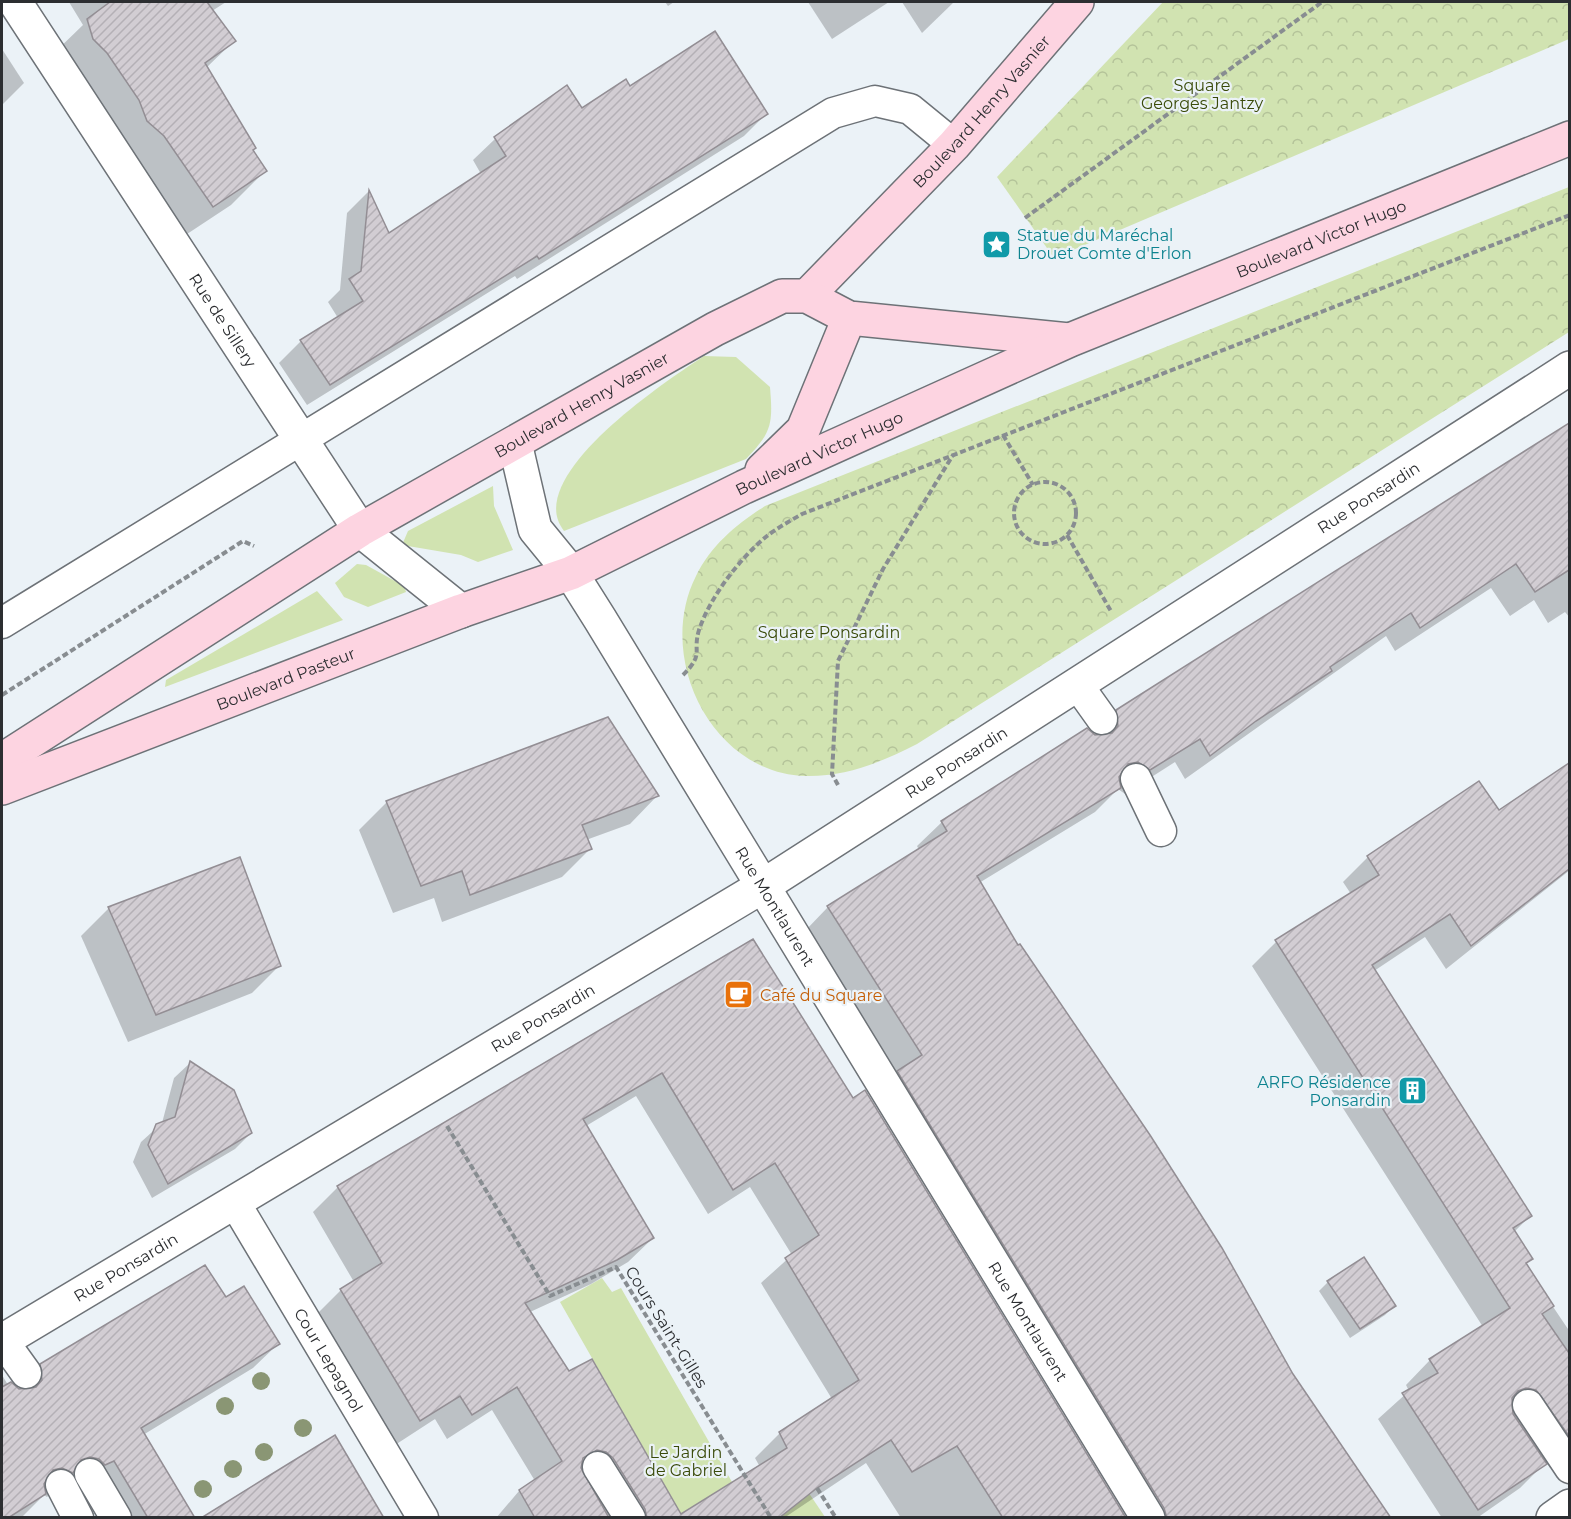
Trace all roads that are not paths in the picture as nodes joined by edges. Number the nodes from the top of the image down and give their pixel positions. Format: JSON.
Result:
{"nodes":[{"id":1,"x":15,"y":2,"type":"edge"},
{"id":2,"x":1077,"y":2,"type":"edge"},
{"id":3,"x":1569,"y":138,"type":"edge"},
{"id":4,"x":954,"y":145,"type":"junction"},
{"id":5,"x":807,"y":296,"type":"junction"},
{"id":6,"x":849,"y":318,"type":"junction"},
{"id":7,"x":1070,"y":340,"type":"junction"},
{"id":8,"x":1569,"y":368,"type":"edge"},
{"id":9,"x":301,"y":441,"type":"junction"},
{"id":10,"x":515,"y":443,"type":"junction"},
{"id":11,"x":744,"y":487,"type":"junction"},
{"id":12,"x":360,"y":530,"type":"junction"},
{"id":13,"x":571,"y":573,"type":"junction"},
{"id":14,"x":461,"y":611,"type":"junction"},
{"id":15,"x":2,"y":624,"type":"edge"},
{"id":16,"x":1077,"y":684,"type":"junction"},
{"id":17,"x":1102,"y":719,"type":"dead end"},
{"id":18,"x":2,"y":760,"type":"edge"},
{"id":19,"x":1136,"y":779,"type":"dead end"},
{"id":20,"x":2,"y":788,"type":"edge"},
{"id":21,"x":1161,"y":831,"type":"dead end"},
{"id":22,"x":763,"y":886,"type":"junction"},
{"id":23,"x":235,"y":1203,"type":"junction"},
{"id":24,"x":2,"y":1341,"type":"edge"},
{"id":25,"x":26,"y":1373,"type":"dead end"},
{"id":26,"x":1528,"y":1405,"type":"dead end"},
{"id":27,"x":598,"y":1467,"type":"dead end"},
{"id":28,"x":1569,"y":1468,"type":"edge"},
{"id":29,"x":90,"y":1474,"type":"dead end"},
{"id":30,"x":61,"y":1485,"type":"dead end"},
{"id":31,"x":1569,"y":1506,"type":"edge"},
{"id":32,"x":78,"y":1518,"type":"edge"},
{"id":33,"x":116,"y":1518,"type":"edge"},
{"id":34,"x":423,"y":1518,"type":"edge"},
{"id":35,"x":630,"y":1518,"type":"edge"},
{"id":36,"x":1148,"y":1518,"type":"edge"},
{"id":37,"x":1553,"y":1518,"type":"edge"}],
"edges":[{"from":1,"to":9,"type":"street","name":"Rue de Sillery"},
{"from":2,"to":4,"type":"main road","name":"Boulevard Henry Vasnier"},
{"from":3,"to":7,"type":"main road","name":"Boulevard Victor Hugo"},
{"from":4,"to":5,"type":"main road","name":"Boulevard Henry Vasnier"},
{"from":4,"to":9,"type":"lane"},
{"from":5,"to":6,"type":"main road"},
{"from":5,"to":10,"type":"main road","name":"Boulevard Henry Vasnier"},
{"from":6,"to":7,"type":"main road","name":"Boulevard Victor Hugo"},
{"from":6,"to":11,"type":"main road"},
{"from":7,"to":11,"type":"main road","name":"Boulevard Victor Hugo"},
{"from":8,"to":16,"type":"street","name":"Rue Ponsardin"},
{"from":9,"to":12,"type":"street","name":"Rue de Sillery"},
{"from":9,"to":15,"type":"lane"},
{"from":10,"to":12,"type":"main road","name":"Boulevard Henry Vasnier"},
{"from":10,"to":13,"type":"street","name":"Rue Montlaurent"},
{"from":11,"to":13,"type":"main road","name":"Boulevard Victor Hugo"},
{"from":12,"to":14,"type":"street","name":"Rue de Sillery"},
{"from":12,"to":18,"type":"main road"},
{"from":13,"to":14,"type":"main road","name":"Boulevard Pasteur"},
{"from":13,"to":22,"type":"street","name":"Rue Montlaurent"},
{"from":14,"to":20,"type":"main road","name":"Boulevard Pasteur"},
{"from":16,"to":17,"type":"lane"},
{"from":16,"to":22,"type":"street","name":"Rue Ponsardin"},
{"from":19,"to":21,"type":"lane"},
{"from":22,"to":23,"type":"street","name":"Rue Ponsardin"},
{"from":22,"to":36,"type":"street","name":"Rue Montlaurent"},
{"from":23,"to":24,"type":"street","name":"Rue Ponsardin"},
{"from":23,"to":34,"type":"lane","name":"Cour Lepagnol"},
{"from":24,"to":25,"type":"lane","name":"Rue Ponsardin"},
{"from":26,"to":28,"type":"lane"},
{"from":27,"to":35,"type":"lane"},
{"from":29,"to":33,"type":"lane"},
{"from":30,"to":32,"type":"lane"},
{"from":31,"to":37,"type":"street"}]}
